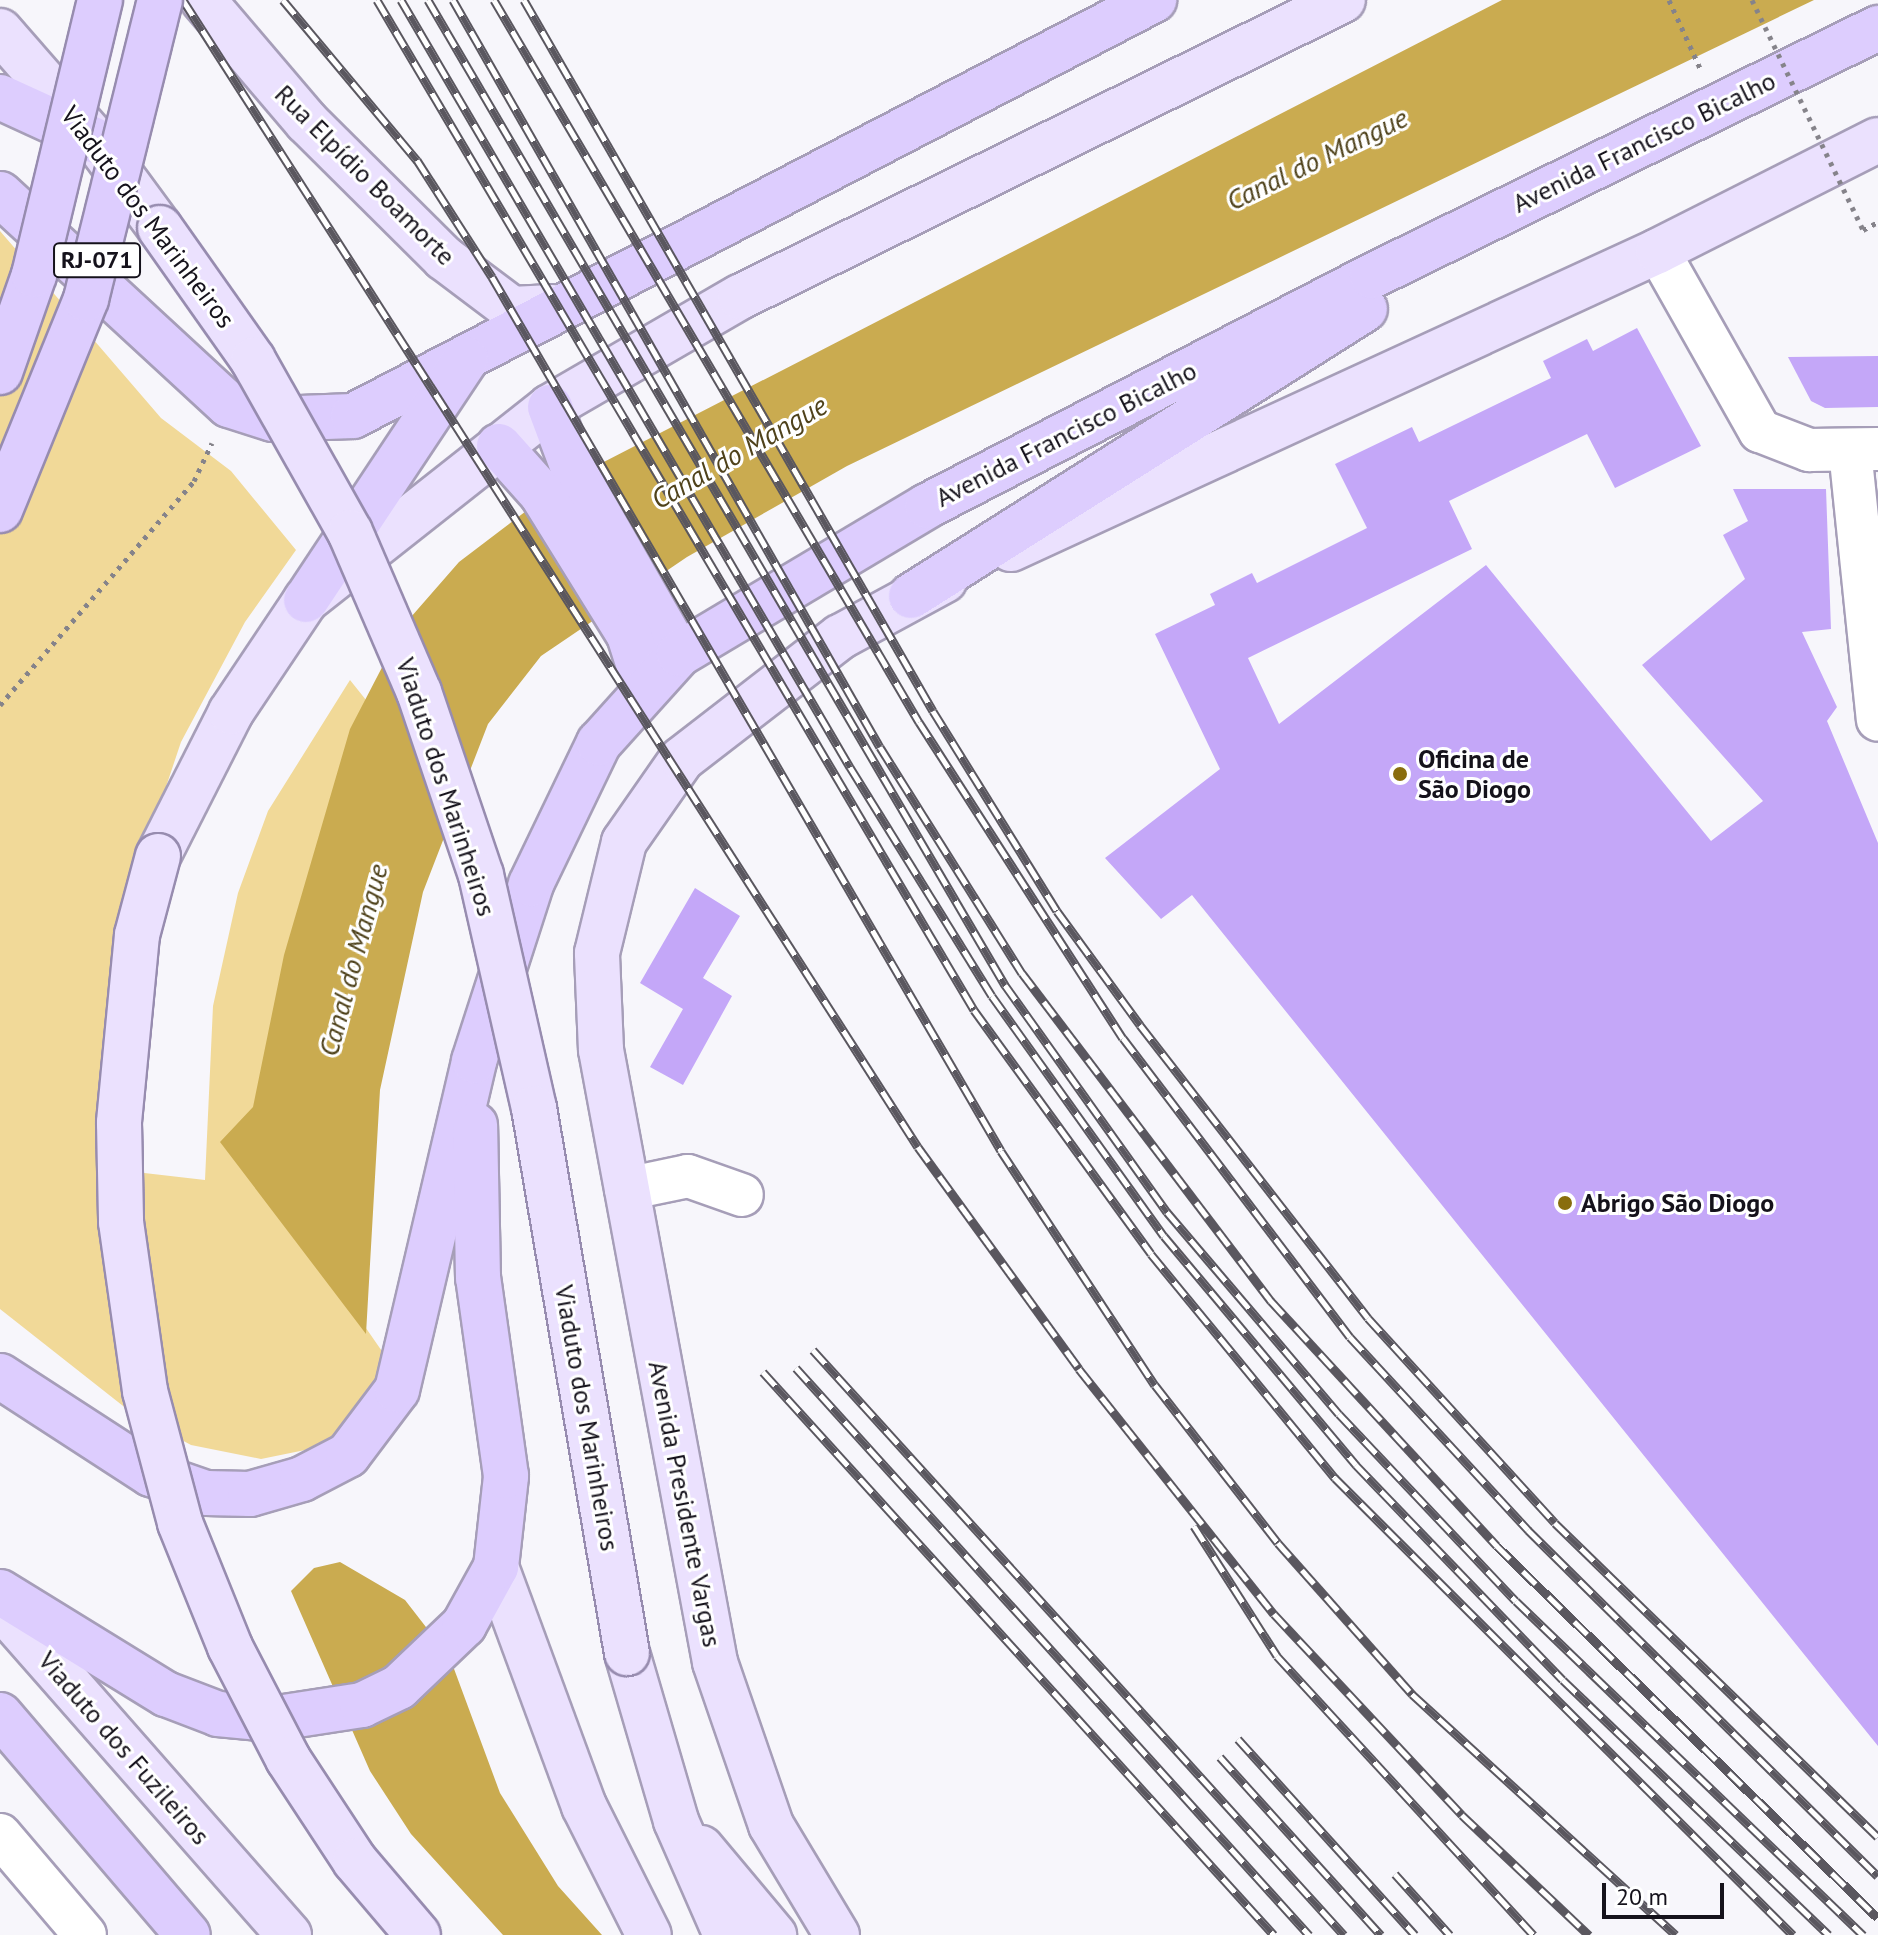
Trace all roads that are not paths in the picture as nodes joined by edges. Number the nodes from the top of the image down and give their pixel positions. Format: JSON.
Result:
{"nodes":[{"id":1,"x":100,"y":0,"type":"edge"},
{"id":2,"x":160,"y":0,"type":"edge"},
{"id":3,"x":203,"y":0,"type":"edge"},
{"id":4,"x":1154,"y":0,"type":"edge"},
{"id":5,"x":1343,"y":0,"type":"edge"},
{"id":6,"x":1878,"y":28,"type":"edge"},
{"id":7,"x":0,"y":31,"type":"edge"},
{"id":8,"x":0,"y":97,"type":"edge"},
{"id":9,"x":1878,"y":140,"type":"edge"},
{"id":10,"x":96,"y":141,"type":"junction"},
{"id":11,"x":1551,"y":188,"type":"junction"},
{"id":12,"x":0,"y":194,"type":"edge"},
{"id":13,"x":1658,"y":251,"type":"junction"},
{"id":14,"x":552,"y":307,"type":"junction"},
{"id":15,"x":467,"y":357,"type":"junction"},
{"id":16,"x":0,"y":372,"type":"edge"},
{"id":17,"x":550,"y":407,"type":"junction"},
{"id":18,"x":499,"y":446,"type":"junction"},
{"id":19,"x":1864,"y":450,"type":"edge"},
{"id":20,"x":558,"y":482,"type":"junction"},
{"id":21,"x":0,"y":510,"type":"edge"},
{"id":22,"x":911,"y":596,"type":"junction"},
{"id":23,"x":306,"y":600,"type":"junction"},
{"id":24,"x":643,"y":624,"type":"junction"},
{"id":25,"x":679,"y":654,"type":"junction"},
{"id":26,"x":645,"y":685,"type":"junction"},
{"id":27,"x":1878,"y":720,"type":"edge"},
{"id":28,"x":474,"y":1061,"type":"junction"},
{"id":29,"x":626,"y":1189,"type":"junction"},
{"id":30,"x":742,"y":1195,"type":"dead end"},
{"id":31,"x":0,"y":1376,"type":"edge"},
{"id":32,"x":496,"y":1567,"type":"junction"},
{"id":33,"x":0,"y":1592,"type":"edge"},
{"id":34,"x":0,"y":1606,"type":"edge"},
{"id":35,"x":0,"y":1715,"type":"edge"},
{"id":36,"x":676,"y":1821,"type":"junction"},
{"id":37,"x":0,"y":1835,"type":"edge"},
{"id":38,"x":85,"y":1935,"type":"edge"},
{"id":39,"x":188,"y":1935,"type":"edge"},
{"id":40,"x":289,"y":1935,"type":"edge"},
{"id":41,"x":418,"y":1935,"type":"edge"},
{"id":42,"x":649,"y":1935,"type":"edge"},
{"id":43,"x":726,"y":1935,"type":"edge"},
{"id":44,"x":774,"y":1935,"type":"edge"},
{"id":45,"x":837,"y":1935,"type":"edge"}],
"edges":[{"from":1,"to":16,"type":"highway","number":"RJ-071","bridge":true},
{"from":2,"to":21,"type":"highway","number":"RJ-071","bridge":true},
{"from":3,"to":14,"type":"main road","name":"Rua Elpídio Boamorte"},
{"from":4,"to":14,"type":"highway"},
{"from":5,"to":17,"type":"main road"},
{"from":6,"to":11,"type":"highway","name":"Avenida Francisco Bicalho"},
{"from":7,"to":10,"type":"main road","name":"Viaduto dos Marinheiros"},
{"from":8,"to":10,"type":"highway"},
{"from":9,"to":13,"type":"main road"},
{"from":10,"to":36,"type":"main road","name":"Viaduto dos Marinheiros","bridge":true},
{"from":11,"to":22,"type":"highway"},
{"from":11,"to":25,"type":"highway","name":"Avenida Francisco Bicalho"},
{"from":12,"to":15,"type":"highway"},
{"from":13,"to":19,"type":"street"},
{"from":13,"to":22,"type":"main road"},
{"from":14,"to":15,"type":"highway"},
{"from":15,"to":23,"type":"highway"},
{"from":17,"to":18,"type":"main road"},
{"from":17,"to":20,"type":"highway"},
{"from":18,"to":20,"type":"highway"},
{"from":18,"to":23,"type":"main road"},
{"from":19,"to":27,"type":"street"},
{"from":20,"to":24,"type":"highway"},
{"from":22,"to":29,"type":"main road","name":"Avenida Presidente Vargas"},
{"from":23,"to":41,"type":"main road","bridge":true},
{"from":24,"to":25,"type":"highway"},
{"from":24,"to":26,"type":"highway"},
{"from":25,"to":26,"type":"highway","name":"Avenida Francisco Bicalho"},
{"from":26,"to":28,"type":"highway","name":"Avenida Francisco Bicalho"},
{"from":28,"to":31,"type":"highway"},
{"from":28,"to":32,"type":"highway"},
{"from":29,"to":30,"type":"street"},
{"from":29,"to":45,"type":"main road","name":"Avenida Presidente Vargas"},
{"from":32,"to":33,"type":"highway"},
{"from":32,"to":42,"type":"main road"},
{"from":34,"to":40,"type":"main road","name":"Viaduto dos Fuzileiros"},
{"from":35,"to":39,"type":"highway"},
{"from":36,"to":43,"type":"main road"},
{"from":36,"to":44,"type":"main road"},
{"from":37,"to":38,"type":"street"}]}
